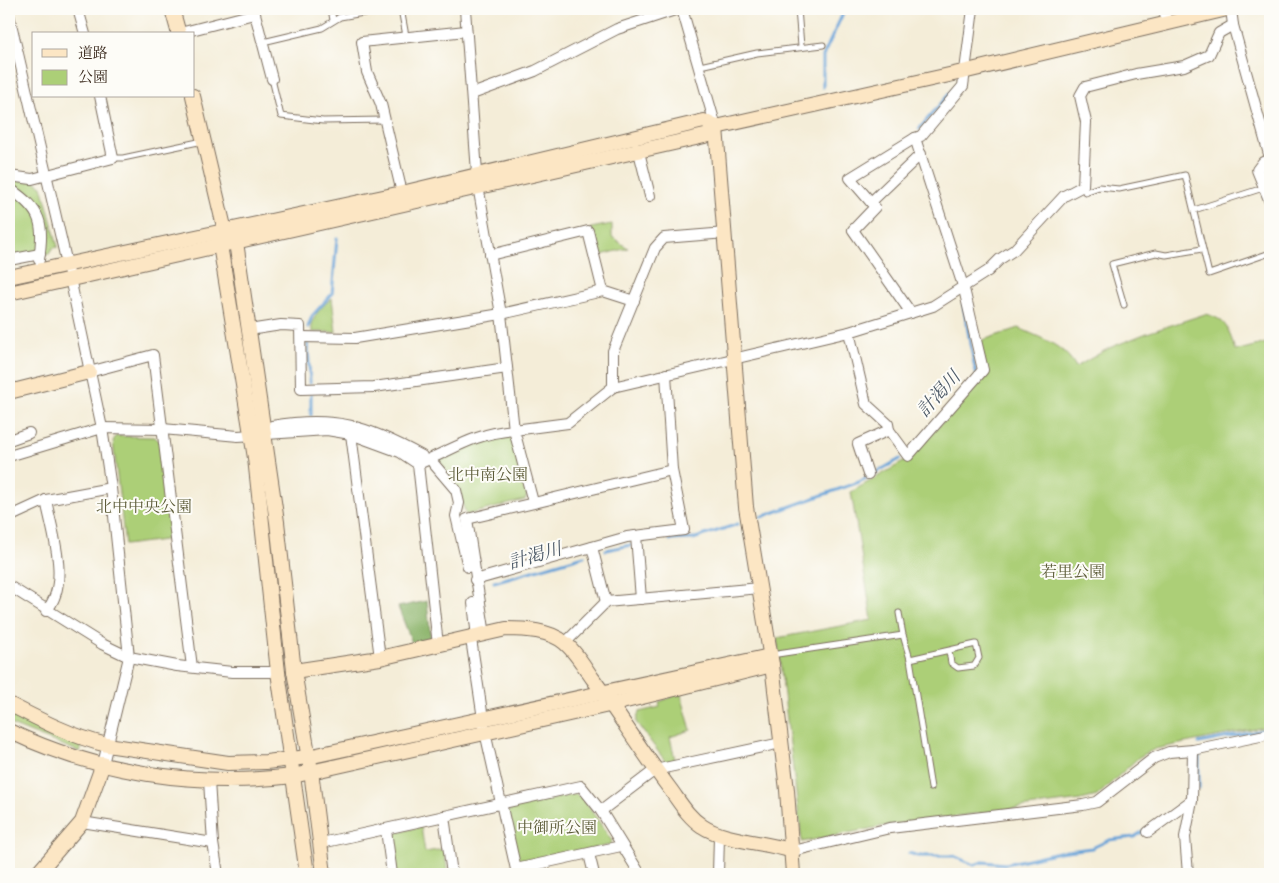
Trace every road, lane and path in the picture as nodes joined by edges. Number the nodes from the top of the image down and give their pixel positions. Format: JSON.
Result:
{"nodes":[{"id":1,"x":78,"y":9,"type":"edge"},
{"id":2,"x":172,"y":9,"type":"edge"},
{"id":3,"x":331,"y":9,"type":"edge"},
{"id":4,"x":387,"y":9,"type":"edge"},
{"id":5,"x":401,"y":9,"type":"edge"},
{"id":6,"x":465,"y":9,"type":"edge"},
{"id":7,"x":678,"y":9,"type":"edge"},
{"id":8,"x":682,"y":9,"type":"edge"},
{"id":9,"x":798,"y":9,"type":"edge"},
{"id":10,"x":973,"y":9,"type":"edge"},
{"id":11,"x":1227,"y":9,"type":"edge"},
{"id":12,"x":1231,"y":9,"type":"edge"},
{"id":13,"x":254,"y":11,"type":"edge"},
{"id":14,"x":9,"y":15,"type":"edge"},
{"id":15,"x":1166,"y":16,"type":"edge"},
{"id":16,"x":333,"y":20,"type":"junction"},
{"id":17,"x":1233,"y":25,"type":"junction"},
{"id":18,"x":466,"y":31,"type":"junction"},
{"id":19,"x":84,"y":32,"type":"edge"},
{"id":20,"x":178,"y":32,"type":"edge"},
{"id":21,"x":185,"y":32,"type":"edge"},
{"id":22,"x":406,"y":36,"type":"junction"},
{"id":23,"x":263,"y":42,"type":"junction"},
{"id":24,"x":823,"y":45,"type":"dead end"},
{"id":25,"x":801,"y":46,"type":"junction"},
{"id":26,"x":700,"y":66,"type":"junction"},
{"id":27,"x":967,"y":71,"type":"junction"},
{"id":28,"x":272,"y":79,"type":"joint"},
{"id":29,"x":472,"y":94,"type":"junction"},
{"id":30,"x":100,"y":98,"type":"edge"},
{"id":31,"x":193,"y":98,"type":"edge"},
{"id":32,"x":385,"y":120,"type":"junction"},
{"id":33,"x":716,"y":127,"type":"junction"},
{"id":34,"x":915,"y":138,"type":"junction"},
{"id":35,"x":203,"y":141,"type":"junction"},
{"id":36,"x":640,"y":152,"type":"junction"},
{"id":37,"x":921,"y":154,"type":"junction"},
{"id":38,"x":113,"y":158,"type":"junction"},
{"id":39,"x":1270,"y":159,"type":"edge"},
{"id":40,"x":46,"y":175,"type":"junction"},
{"id":41,"x":9,"y":176,"type":"edge"},
{"id":42,"x":477,"y":181,"type":"junction"},
{"id":43,"x":1083,"y":186,"type":"junction"},
{"id":44,"x":9,"y":188,"type":"edge"},
{"id":45,"x":1263,"y":188,"type":"junction"},
{"id":46,"x":402,"y":193,"type":"junction"},
{"id":47,"x":650,"y":196,"type":"dead end"},
{"id":48,"x":871,"y":202,"type":"junction"},
{"id":49,"x":1270,"y":202,"type":"edge"},
{"id":50,"x":1194,"y":210,"type":"junction"},
{"id":51,"x":225,"y":231,"type":"junction"},
{"id":52,"x":726,"y":233,"type":"junction"},
{"id":53,"x":236,"y":242,"type":"junction"},
{"id":54,"x":220,"y":245,"type":"junction"},
{"id":55,"x":1202,"y":249,"type":"junction"},
{"id":56,"x":1270,"y":253,"type":"edge"},
{"id":57,"x":490,"y":255,"type":"junction"},
{"id":58,"x":9,"y":260,"type":"edge"},
{"id":59,"x":67,"y":264,"type":"junction"},
{"id":60,"x":9,"y":277,"type":"edge"},
{"id":61,"x":70,"y":280,"type":"junction"},
{"id":62,"x":964,"y":288,"type":"junction"},
{"id":63,"x":603,"y":291,"type":"junction"},
{"id":64,"x":9,"y":293,"type":"edge"},
{"id":65,"x":634,"y":301,"type":"junction"},
{"id":66,"x":1124,"y":305,"type":"dead end"},
{"id":67,"x":911,"y":313,"type":"junction"},
{"id":68,"x":500,"y":314,"type":"junction"},
{"id":69,"x":249,"y":330,"type":"junction"},
{"id":70,"x":849,"y":332,"type":"junction"},
{"id":71,"x":301,"y":337,"type":"junction"},
{"id":72,"x":735,"y":359,"type":"junction"},
{"id":73,"x":507,"y":368,"type":"junction"},
{"id":74,"x":89,"y":372,"type":"junction"},
{"id":75,"x":666,"y":374,"type":"junction"},
{"id":76,"x":613,"y":387,"type":"junction"},
{"id":77,"x":9,"y":392,"type":"edge"},
{"id":78,"x":102,"y":428,"type":"junction"},
{"id":79,"x":163,"y":429,"type":"junction"},
{"id":80,"x":514,"y":430,"type":"junction"},
{"id":81,"x":889,"y":430,"type":"junction"},
{"id":82,"x":262,"y":432,"type":"junction"},
{"id":83,"x":30,"y":433,"type":"dead end"},
{"id":84,"x":351,"y":434,"type":"junction"},
{"id":85,"x":9,"y":440,"type":"edge"},
{"id":86,"x":9,"y":456,"type":"edge"},
{"id":87,"x":420,"y":460,"type":"junction"},
{"id":88,"x":433,"y":464,"type":"dead end"},
{"id":89,"x":672,"y":470,"type":"junction"},
{"id":90,"x":868,"y":474,"type":"dead end"},
{"id":91,"x":111,"y":488,"type":"junction"},
{"id":92,"x":46,"y":500,"type":"junction"},
{"id":93,"x":533,"y":502,"type":"junction"},
{"id":94,"x":9,"y":517,"type":"edge"},
{"id":95,"x":636,"y":536,"type":"junction"},
{"id":96,"x":592,"y":547,"type":"junction"},
{"id":97,"x":475,"y":580,"type":"junction"},
{"id":98,"x":9,"y":586,"type":"edge"},
{"id":99,"x":760,"y":588,"type":"junction"},
{"id":100,"x":640,"y":599,"type":"junction"},
{"id":101,"x":606,"y":602,"type":"junction"},
{"id":102,"x":46,"y":610,"type":"junction"},
{"id":103,"x":899,"y":613,"type":"dead end"},
{"id":104,"x":903,"y":635,"type":"junction"},
{"id":105,"x":478,"y":637,"type":"junction"},
{"id":106,"x":565,"y":643,"type":"junction"},
{"id":107,"x":438,"y":645,"type":"junction"},
{"id":108,"x":949,"y":651,"type":"junction"},
{"id":109,"x":129,"y":657,"type":"junction"},
{"id":110,"x":380,"y":658,"type":"junction"},
{"id":111,"x":910,"y":659,"type":"junction"},
{"id":112,"x":771,"y":660,"type":"junction"},
{"id":113,"x":192,"y":667,"type":"junction"},
{"id":114,"x":294,"y":671,"type":"junction"},
{"id":115,"x":278,"y":672,"type":"junction"},
{"id":116,"x":607,"y":699,"type":"junction"},
{"id":117,"x":9,"y":704,"type":"edge"},
{"id":118,"x":483,"y":725,"type":"junction"},
{"id":119,"x":9,"y":730,"type":"edge"},
{"id":120,"x":1270,"y":734,"type":"edge"},
{"id":121,"x":782,"y":743,"type":"junction"},
{"id":122,"x":107,"y":745,"type":"junction"},
{"id":123,"x":1192,"y":750,"type":"junction"},
{"id":124,"x":308,"y":757,"type":"junction"},
{"id":125,"x":290,"y":760,"type":"junction"},
{"id":126,"x":102,"y":764,"type":"junction"},
{"id":127,"x":655,"y":770,"type":"junction"},
{"id":128,"x":311,"y":772,"type":"junction"},
{"id":129,"x":293,"y":776,"type":"junction"},
{"id":130,"x":209,"y":781,"type":"junction"},
{"id":131,"x":931,"y":788,"type":"dead end"},
{"id":132,"x":1192,"y":800,"type":"junction"},
{"id":133,"x":499,"y":804,"type":"junction"},
{"id":134,"x":601,"y":811,"type":"junction"},
{"id":135,"x":444,"y":816,"type":"junction"},
{"id":136,"x":82,"y":822,"type":"junction"},
{"id":137,"x":386,"y":830,"type":"junction"},
{"id":138,"x":1148,"y":832,"type":"dead end"},
{"id":139,"x":719,"y":836,"type":"junction"},
{"id":140,"x":213,"y":843,"type":"junction"},
{"id":141,"x":320,"y":845,"type":"junction"},
{"id":142,"x":622,"y":846,"type":"junction"},
{"id":143,"x":793,"y":851,"type":"junction"},
{"id":144,"x":589,"y":854,"type":"junction"},
{"id":145,"x":516,"y":872,"type":"edge"},
{"id":146,"x":36,"y":874,"type":"edge"},
{"id":147,"x":218,"y":874,"type":"edge"},
{"id":148,"x":307,"y":874,"type":"edge"},
{"id":149,"x":324,"y":874,"type":"edge"},
{"id":150,"x":392,"y":874,"type":"edge"},
{"id":151,"x":452,"y":874,"type":"edge"},
{"id":152,"x":594,"y":874,"type":"edge"},
{"id":153,"x":640,"y":874,"type":"edge"},
{"id":154,"x":718,"y":874,"type":"edge"},
{"id":155,"x":793,"y":874,"type":"edge"},
{"id":156,"x":1188,"y":874,"type":"edge"}],
"edges":[{"from":1,"to":19,"type":"street"},
{"from":2,"to":20,"type":"street"},
{"from":3,"to":16,"type":"lane"},
{"from":4,"to":16,"type":"lane"},
{"from":5,"to":22,"type":"lane"},
{"from":6,"to":18,"type":"street"},
{"from":7,"to":29,"type":"street"},
{"from":8,"to":26,"type":"street"},
{"from":9,"to":25,"type":"lane"},
{"from":10,"to":27,"type":"street"},
{"from":11,"to":15,"type":"street"},
{"from":12,"to":17,"type":"street"},
{"from":13,"to":21,"type":"street"},
{"from":13,"to":23,"type":"street"},
{"from":14,"to":40,"type":"street"},
{"from":15,"to":27,"type":"street"},
{"from":16,"to":23,"type":"lane"},
{"from":17,"to":39,"type":"street"},
{"from":17,"to":43,"type":"street"},
{"from":18,"to":22,"type":"street"},
{"from":18,"to":29,"type":"street"},
{"from":22,"to":32,"type":"street"},
{"from":23,"to":28,"type":"street"},
{"from":24,"to":25,"type":"lane"},
{"from":25,"to":26,"type":"lane"},
{"from":26,"to":33,"type":"street"},
{"from":27,"to":33,"type":"street"},
{"from":27,"to":34,"type":"street"},
{"from":28,"to":32,"type":"lane"},
{"from":29,"to":42,"type":"street"},
{"from":30,"to":38,"type":"street"},
{"from":31,"to":35,"type":"street"},
{"from":32,"to":46,"type":"street"},
{"from":33,"to":36,"type":"street"},
{"from":33,"to":42,"type":"street"},
{"from":33,"to":52,"type":"street"},
{"from":34,"to":37,"type":"street"},
{"from":34,"to":48,"type":"street"},
{"from":35,"to":38,"type":"lane"},
{"from":35,"to":51,"type":"street"},
{"from":36,"to":42,"type":"street"},
{"from":36,"to":47,"type":"street"},
{"from":37,"to":48,"type":"street"},
{"from":37,"to":62,"type":"street"},
{"from":38,"to":40,"type":"street"},
{"from":39,"to":45,"type":"street"},
{"from":40,"to":41,"type":"street"},
{"from":40,"to":59,"type":"street"},
{"from":42,"to":46,"type":"street"},
{"from":42,"to":53,"type":"street"},
{"from":42,"to":57,"type":"street"},
{"from":43,"to":50,"type":"lane"},
{"from":43,"to":62,"type":"street"},
{"from":44,"to":58,"type":"street"},
{"from":45,"to":49,"type":"street"},
{"from":45,"to":50,"type":"lane"},
{"from":46,"to":51,"type":"street"},
{"from":48,"to":67,"type":"street"},
{"from":50,"to":55,"type":"lane"},
{"from":51,"to":53,"type":"street"},
{"from":51,"to":54,"type":"street"},
{"from":51,"to":59,"type":"street"},
{"from":52,"to":65,"type":"street"},
{"from":52,"to":72,"type":"street"},
{"from":53,"to":54,"type":"street"},
{"from":53,"to":69,"type":"street"},
{"from":54,"to":61,"type":"street"},
{"from":54,"to":82,"type":"street"},
{"from":55,"to":56,"type":"lane"},
{"from":55,"to":66,"type":"lane"},
{"from":57,"to":63,"type":"street"},
{"from":57,"to":68,"type":"street"},
{"from":59,"to":60,"type":"street"},
{"from":59,"to":61,"type":"street"},
{"from":61,"to":64,"type":"street"},
{"from":61,"to":74,"type":"street"},
{"from":62,"to":67,"type":"street"},
{"from":62,"to":81,"type":"street"},
{"from":63,"to":65,"type":"street"},
{"from":63,"to":68,"type":"street"},
{"from":65,"to":76,"type":"street"},
{"from":67,"to":70,"type":"street"},
{"from":68,"to":71,"type":"street"},
{"from":68,"to":73,"type":"street"},
{"from":69,"to":71,"type":"street"},
{"from":69,"to":82,"type":"street"},
{"from":70,"to":72,"type":"street"},
{"from":70,"to":81,"type":"street"},
{"from":71,"to":73,"type":"street"},
{"from":72,"to":75,"type":"street"},
{"from":72,"to":99,"type":"street"},
{"from":73,"to":80,"type":"street"},
{"from":74,"to":77,"type":"street"},
{"from":74,"to":78,"type":"street"},
{"from":74,"to":79,"type":"street"},
{"from":75,"to":76,"type":"street"},
{"from":75,"to":89,"type":"street"},
{"from":76,"to":80,"type":"street"},
{"from":78,"to":79,"type":"street"},
{"from":78,"to":86,"type":"street"},
{"from":78,"to":91,"type":"street"},
{"from":79,"to":82,"type":"street"},
{"from":79,"to":113,"type":"street"},
{"from":80,"to":87,"type":"street"},
{"from":80,"to":93,"type":"street"},
{"from":81,"to":90,"type":"street"},
{"from":82,"to":84,"type":"street"},
{"from":82,"to":87,"type":"street"},
{"from":82,"to":114,"type":"street"},
{"from":82,"to":115,"type":"street"},
{"from":83,"to":85,"type":"street"},
{"from":84,"to":87,"type":"street"},
{"from":84,"to":110,"type":"street"},
{"from":87,"to":107,"type":"street"},
{"from":88,"to":105,"type":"street"},
{"from":89,"to":93,"type":"street"},
{"from":89,"to":95,"type":"street"},
{"from":91,"to":92,"type":"street"},
{"from":91,"to":109,"type":"street"},
{"from":92,"to":94,"type":"street"},
{"from":92,"to":102,"type":"street"},
{"from":93,"to":97,"type":"street"},
{"from":95,"to":96,"type":"street"},
{"from":95,"to":100,"type":"street"},
{"from":96,"to":97,"type":"street"},
{"from":96,"to":101,"type":"street"},
{"from":97,"to":105,"type":"street"},
{"from":98,"to":102,"type":"street"},
{"from":99,"to":100,"type":"street"},
{"from":99,"to":112,"type":"street"},
{"from":100,"to":101,"type":"street"},
{"from":101,"to":106,"type":"street"},
{"from":102,"to":109,"type":"street"},
{"from":103,"to":104,"type":"lane"},
{"from":104,"to":111,"type":"lane"},
{"from":104,"to":112,"type":"lane"},
{"from":105,"to":106,"type":"street"},
{"from":105,"to":107,"type":"street"},
{"from":105,"to":118,"type":"street"},
{"from":106,"to":116,"type":"street"},
{"from":107,"to":110,"type":"street"},
{"from":108,"to":108,"type":"lane"},
{"from":108,"to":111,"type":"lane"},
{"from":109,"to":113,"type":"street"},
{"from":109,"to":122,"type":"street"},
{"from":110,"to":114,"type":"street"},
{"from":111,"to":131,"type":"lane"},
{"from":112,"to":116,"type":"street"},
{"from":112,"to":121,"type":"street"},
{"from":113,"to":115,"type":"street"},
{"from":114,"to":124,"type":"street"},
{"from":115,"to":125,"type":"street"},
{"from":116,"to":118,"type":"street"},
{"from":116,"to":127,"type":"street"},
{"from":117,"to":122,"type":"street"},
{"from":118,"to":124,"type":"street"},
{"from":118,"to":128,"type":"street"},
{"from":118,"to":133,"type":"street"},
{"from":119,"to":126,"type":"street"},
{"from":120,"to":123,"type":"street"},
{"from":121,"to":127,"type":"street"},
{"from":121,"to":143,"type":"street"},
{"from":122,"to":125,"type":"street"},
{"from":122,"to":126,"type":"street"},
{"from":123,"to":132,"type":"street"},
{"from":123,"to":143,"type":"street"},
{"from":124,"to":125,"type":"street"},
{"from":124,"to":128,"type":"street"},
{"from":125,"to":129,"type":"street"},
{"from":126,"to":130,"type":"street"},
{"from":126,"to":136,"type":"street"},
{"from":127,"to":134,"type":"street"},
{"from":127,"to":139,"type":"street"},
{"from":128,"to":129,"type":"street"},
{"from":128,"to":141,"type":"street"},
{"from":129,"to":130,"type":"street"},
{"from":129,"to":148,"type":"street"},
{"from":130,"to":140,"type":"street"},
{"from":132,"to":138,"type":"street"},
{"from":132,"to":156,"type":"street"},
{"from":133,"to":134,"type":"street"},
{"from":133,"to":135,"type":"street"},
{"from":133,"to":145,"type":"street"},
{"from":134,"to":142,"type":"street"},
{"from":135,"to":137,"type":"street"},
{"from":135,"to":151,"type":"street"},
{"from":136,"to":140,"type":"street"},
{"from":136,"to":146,"type":"street"},
{"from":137,"to":141,"type":"street"},
{"from":137,"to":150,"type":"street"},
{"from":139,"to":143,"type":"street"},
{"from":139,"to":154,"type":"street"},
{"from":140,"to":147,"type":"street"},
{"from":141,"to":149,"type":"street"},
{"from":142,"to":144,"type":"street"},
{"from":142,"to":153,"type":"street"},
{"from":143,"to":155,"type":"street"},
{"from":144,"to":145,"type":"street"},
{"from":144,"to":152,"type":"street"}]}
